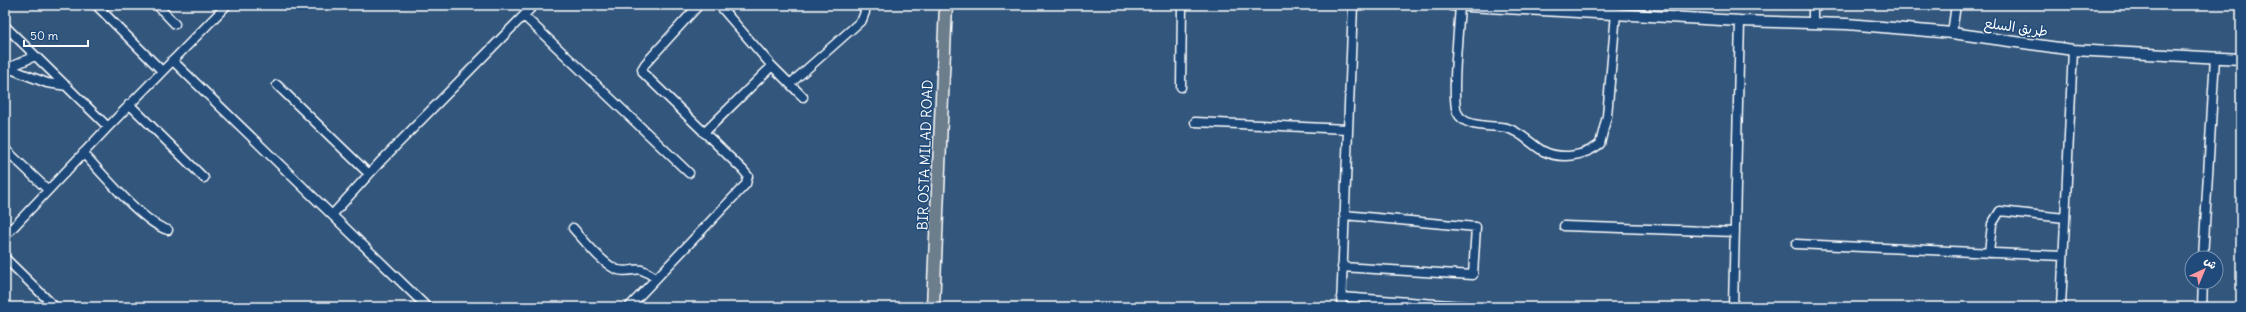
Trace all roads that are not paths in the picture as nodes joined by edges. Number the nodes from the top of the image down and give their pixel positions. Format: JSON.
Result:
{"nodes":[{"id":1,"x":96,"y":5,"type":"edge"},
{"id":2,"x":156,"y":5,"type":"edge"},
{"id":3,"x":227,"y":5,"type":"edge"},
{"id":4,"x":534,"y":5,"type":"edge"},
{"id":5,"x":719,"y":5,"type":"edge"},
{"id":6,"x":863,"y":5,"type":"edge"},
{"id":7,"x":946,"y":5,"type":"edge"},
{"id":8,"x":1182,"y":5,"type":"edge"},
{"id":9,"x":1353,"y":5,"type":"edge"},
{"id":10,"x":1451,"y":5,"type":"edge"},
{"id":11,"x":1455,"y":5,"type":"edge"},
{"id":12,"x":1813,"y":5,"type":"edge"},
{"id":13,"x":1956,"y":5,"type":"edge"},
{"id":14,"x":1460,"y":6,"type":"edge"},
{"id":15,"x":697,"y":7,"type":"dead end"},
{"id":16,"x":1538,"y":7,"type":"edge"},
{"id":17,"x":1616,"y":13,"type":"junction"},
{"id":18,"x":524,"y":16,"type":"junction"},
{"id":19,"x":1740,"y":21,"type":"junction"},
{"id":20,"x":1813,"y":23,"type":"junction"},
{"id":21,"x":175,"y":24,"type":"dead end"},
{"id":22,"x":5,"y":26,"type":"edge"},
{"id":23,"x":1952,"y":33,"type":"junction"},
{"id":24,"x":2073,"y":50,"type":"junction"},
{"id":25,"x":35,"y":56,"type":"junction"},
{"id":26,"x":2215,"y":57,"type":"junction"},
{"id":27,"x":2241,"y":59,"type":"edge"},
{"id":28,"x":172,"y":60,"type":"junction"},
{"id":29,"x":772,"y":66,"type":"junction"},
{"id":30,"x":6,"y":69,"type":"edge"},
{"id":31,"x":162,"y":71,"type":"junction"},
{"id":32,"x":790,"y":84,"type":"junction"},
{"id":33,"x":277,"y":85,"type":"dead end"},
{"id":34,"x":67,"y":86,"type":"junction"},
{"id":35,"x":1181,"y":87,"type":"dead end"},
{"id":36,"x":803,"y":97,"type":"dead end"},
{"id":37,"x":129,"y":104,"type":"junction"},
{"id":38,"x":1195,"y":122,"type":"dead end"},
{"id":39,"x":108,"y":126,"type":"junction"},
{"id":40,"x":1347,"y":129,"type":"junction"},
{"id":41,"x":704,"y":133,"type":"junction"},
{"id":42,"x":5,"y":149,"type":"edge"},
{"id":43,"x":83,"y":153,"type":"junction"},
{"id":44,"x":690,"y":173,"type":"dead end"},
{"id":45,"x":369,"y":174,"type":"junction"},
{"id":46,"x":204,"y":178,"type":"dead end"},
{"id":47,"x":48,"y":190,"type":"junction"},
{"id":48,"x":332,"y":215,"type":"junction"},
{"id":49,"x":1344,"y":215,"type":"junction"},
{"id":50,"x":2065,"y":218,"type":"junction"},
{"id":51,"x":1564,"y":226,"type":"dead end"},
{"id":52,"x":573,"y":228,"type":"dead end"},
{"id":53,"x":168,"y":230,"type":"dead end"},
{"id":54,"x":1735,"y":232,"type":"junction"},
{"id":55,"x":5,"y":236,"type":"edge"},
{"id":56,"x":1796,"y":244,"type":"dead end"},
{"id":57,"x":2204,"y":250,"type":"edge"},
{"id":58,"x":1989,"y":253,"type":"junction"},
{"id":59,"x":2063,"y":256,"type":"junction"},
{"id":60,"x":5,"y":258,"type":"edge"},
{"id":61,"x":1342,"y":268,"type":"junction"},
{"id":62,"x":655,"y":278,"type":"junction"},
{"id":63,"x":2203,"y":290,"type":"edge"},
{"id":64,"x":1341,"y":297,"type":"junction"},
{"id":65,"x":55,"y":307,"type":"edge"},
{"id":66,"x":427,"y":307,"type":"edge"},
{"id":67,"x":629,"y":307,"type":"edge"},
{"id":68,"x":934,"y":307,"type":"edge"},
{"id":69,"x":1341,"y":307,"type":"edge"},
{"id":70,"x":1477,"y":307,"type":"edge"},
{"id":71,"x":1733,"y":307,"type":"edge"},
{"id":72,"x":2061,"y":307,"type":"edge"},
{"id":73,"x":2202,"y":307,"type":"edge"}],
"edges":[{"from":1,"to":31,"type":"street"},
{"from":2,"to":21,"type":"street"},
{"from":3,"to":28,"type":"street"},
{"from":4,"to":18,"type":"street"},
{"from":5,"to":29,"type":"street"},
{"from":6,"to":32,"type":"street"},
{"from":7,"to":68,"type":"main road","name":"BIR OSTA MILAD ROAD"},
{"from":8,"to":35,"type":"street"},
{"from":9,"to":40,"type":"street"},
{"from":10,"to":11,"type":"street","name":"طريق السلع"},
{"from":11,"to":14,"type":"street","name":"طريق السلع"},
{"from":12,"to":20,"type":"street"},
{"from":13,"to":23,"type":"street"},
{"from":14,"to":16,"type":"street","name":"طريق السلع"},
{"from":14,"to":17,"type":"street"},
{"from":15,"to":41,"type":"street"},
{"from":16,"to":17,"type":"street","name":"طريق السلع"},
{"from":17,"to":19,"type":"street","name":"طريق السلع"},
{"from":18,"to":44,"type":"street"},
{"from":18,"to":45,"type":"street"},
{"from":19,"to":20,"type":"street","name":"طريق السلع"},
{"from":19,"to":54,"type":"street"},
{"from":20,"to":23,"type":"street","name":"طريق السلع"},
{"from":22,"to":25,"type":"street"},
{"from":23,"to":24,"type":"street","name":"طريق السلع"},
{"from":24,"to":26,"type":"street","name":"طريق السلع"},
{"from":24,"to":50,"type":"street"},
{"from":25,"to":30,"type":"street"},
{"from":25,"to":34,"type":"street"},
{"from":26,"to":27,"type":"street","name":"طريق السلع"},
{"from":26,"to":57,"type":"street"},
{"from":28,"to":31,"type":"street"},
{"from":28,"to":48,"type":"street"},
{"from":29,"to":32,"type":"street"},
{"from":29,"to":41,"type":"street"},
{"from":30,"to":34,"type":"street"},
{"from":31,"to":37,"type":"street"},
{"from":32,"to":36,"type":"street"},
{"from":33,"to":45,"type":"street"},
{"from":34,"to":39,"type":"street"},
{"from":37,"to":39,"type":"street"},
{"from":37,"to":46,"type":"street"},
{"from":38,"to":40,"type":"street"},
{"from":39,"to":43,"type":"street"},
{"from":40,"to":49,"type":"street"},
{"from":41,"to":62,"type":"street"},
{"from":42,"to":47,"type":"street"},
{"from":43,"to":47,"type":"street"},
{"from":43,"to":53,"type":"street"},
{"from":45,"to":48,"type":"street"},
{"from":47,"to":55,"type":"street"},
{"from":48,"to":66,"type":"street"},
{"from":49,"to":61,"type":"street"},
{"from":49,"to":61,"type":"street"},
{"from":50,"to":58,"type":"street"},
{"from":50,"to":59,"type":"street"},
{"from":51,"to":54,"type":"street"},
{"from":52,"to":62,"type":"street"},
{"from":54,"to":71,"type":"street"},
{"from":56,"to":58,"type":"street"},
{"from":58,"to":59,"type":"street"},
{"from":59,"to":72,"type":"street"},
{"from":60,"to":65,"type":"street"},
{"from":61,"to":64,"type":"street"},
{"from":62,"to":67,"type":"street"},
{"from":63,"to":73,"type":"street"},
{"from":64,"to":69,"type":"street"},
{"from":64,"to":70,"type":"street"}]}
